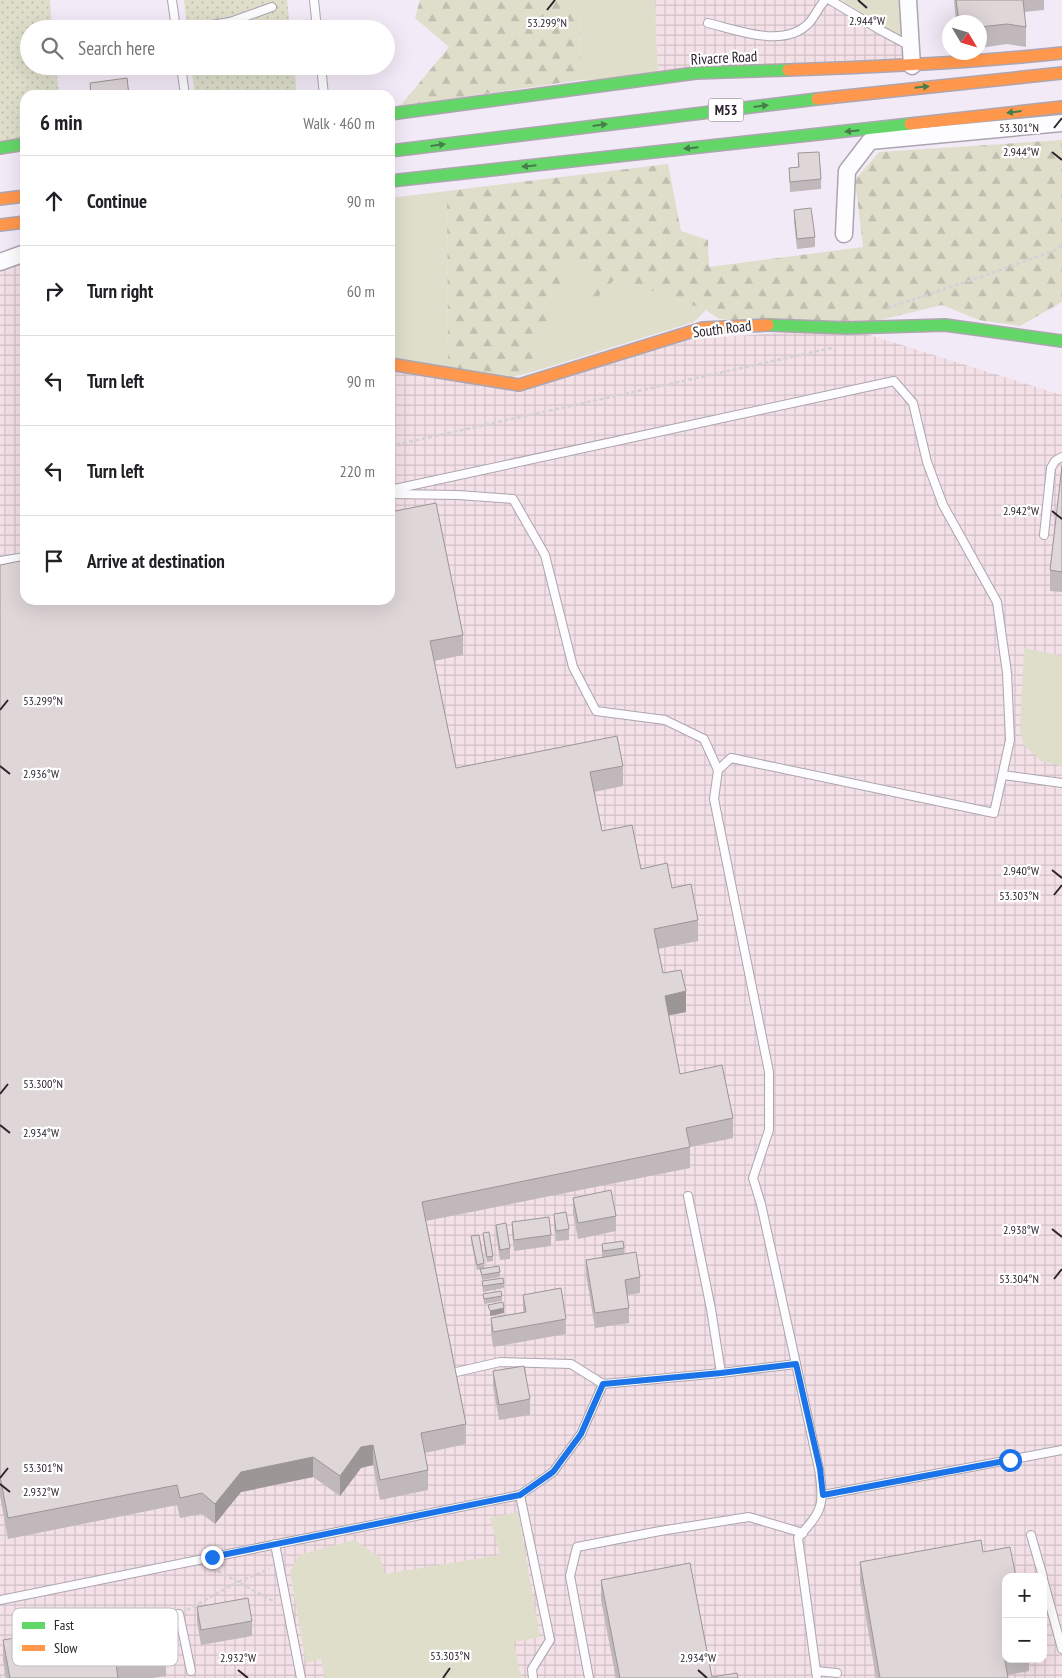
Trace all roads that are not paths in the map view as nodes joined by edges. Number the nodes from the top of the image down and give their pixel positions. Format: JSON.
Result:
{"nodes":[{"id":1,"x":172,"y":0,"type":"edge"},
{"id":2,"x":314,"y":0,"type":"edge"},
{"id":3,"x":825,"y":0,"type":"edge"},
{"id":4,"x":830,"y":0,"type":"edge"},
{"id":5,"x":908,"y":0,"type":"edge"},
{"id":6,"x":272,"y":7,"type":"dead end"},
{"id":7,"x":175,"y":20,"type":"edge"},
{"id":8,"x":242,"y":20,"type":"edge"},
{"id":9,"x":316,"y":20,"type":"edge"},
{"id":10,"x":708,"y":23,"type":"dead end"},
{"id":11,"x":911,"y":46,"type":"junction"},
{"id":12,"x":1062,"y":53,"type":"edge"},
{"id":13,"x":912,"y":66,"type":"junction"},
{"id":14,"x":1062,"y":73,"type":"edge"},
{"id":15,"x":182,"y":75,"type":"edge"},
{"id":16,"x":322,"y":75,"type":"edge"},
{"id":17,"x":184,"y":90,"type":"edge"},
{"id":18,"x":323,"y":90,"type":"edge"},
{"id":19,"x":1062,"y":106,"type":"edge"},
{"id":20,"x":395,"y":113,"type":"edge"},
{"id":21,"x":1062,"y":123,"type":"edge"},
{"id":22,"x":20,"y":145,"type":"edge"},
{"id":23,"x":0,"y":148,"type":"edge"},
{"id":24,"x":395,"y":150,"type":"edge"},
{"id":25,"x":395,"y":180,"type":"edge"},
{"id":26,"x":20,"y":197,"type":"edge"},
{"id":27,"x":0,"y":199,"type":"edge"},
{"id":28,"x":20,"y":223,"type":"edge"},
{"id":29,"x":0,"y":225,"type":"edge"},
{"id":30,"x":844,"y":234,"type":"dead end"},
{"id":31,"x":20,"y":255,"type":"edge"},
{"id":32,"x":0,"y":262,"type":"edge"},
{"id":33,"x":1062,"y":341,"type":"edge"},
{"id":34,"x":395,"y":365,"type":"edge"},
{"id":35,"x":1062,"y":457,"type":"edge"},
{"id":36,"x":395,"y":491,"type":"edge"},
{"id":37,"x":395,"y":492,"type":"edge"},
{"id":38,"x":1044,"y":535,"type":"dead end"},
{"id":39,"x":20,"y":557,"type":"edge"},
{"id":40,"x":0,"y":561,"type":"edge"},
{"id":41,"x":718,"y":770,"type":"junction"},
{"id":42,"x":1003,"y":774,"type":"junction"},
{"id":43,"x":1062,"y":783,"type":"edge"},
{"id":44,"x":688,"y":1196,"type":"dead end"},
{"id":45,"x":796,"y":1364,"type":"junction"},
{"id":46,"x":452,"y":1373,"type":"edge"},
{"id":47,"x":721,"y":1373,"type":"junction"},
{"id":48,"x":603,"y":1384,"type":"junction"},
{"id":49,"x":1062,"y":1450,"type":"edge"},
{"id":50,"x":520,"y":1495,"type":"junction"},
{"id":51,"x":823,"y":1495,"type":"junction"},
{"id":52,"x":803,"y":1533,"type":"junction"},
{"id":53,"x":1031,"y":1534,"type":"dead end"},
{"id":54,"x":275,"y":1544,"type":"junction"},
{"id":55,"x":1042,"y":1573,"type":"edge"},
{"id":56,"x":1047,"y":1593,"type":"edge"},
{"id":57,"x":0,"y":1600,"type":"edge"},
{"id":58,"x":178,"y":1614,"type":"edge"},
{"id":59,"x":1062,"y":1649,"type":"edge"},
{"id":60,"x":191,"y":1671,"type":"dead end"},
{"id":61,"x":837,"y":1673,"type":"dead end"},
{"id":62,"x":817,"y":1675,"type":"edge"},
{"id":63,"x":301,"y":1678,"type":"edge"},
{"id":64,"x":533,"y":1678,"type":"edge"},
{"id":65,"x":589,"y":1678,"type":"edge"}],
"edges":[{"from":1,"to":7,"type":"lane"},
{"from":2,"to":9,"type":"lane"},
{"from":3,"to":10,"type":"lane"},
{"from":4,"to":11,"type":"lane"},
{"from":5,"to":11,"type":"street"},
{"from":6,"to":8,"type":"lane"},
{"from":11,"to":13,"type":"street"},
{"from":12,"to":13,"type":"main road","name":"Rivacre Road"},
{"from":13,"to":20,"type":"main road","name":"Rivacre Road"},
{"from":24,"to":14,"type":"main road","number":"M53","one_way":true},
{"from":15,"to":17,"type":"lane"},
{"from":16,"to":18,"type":"lane"},
{"from":19,"to":25,"type":"main road","number":"M53","one_way":true},
{"from":21,"to":30,"type":"street"},
{"from":22,"to":23,"type":"main road"},
{"from":26,"to":27,"type":"main road"},
{"from":28,"to":29,"type":"main road"},
{"from":31,"to":32,"type":"street"},
{"from":33,"to":34,"type":"main road","name":"South Road"},
{"from":35,"to":38,"type":"lane"},
{"from":36,"to":42,"type":"lane"},
{"from":37,"to":41,"type":"lane"},
{"from":39,"to":40,"type":"lane"},
{"from":41,"to":42,"type":"lane"},
{"from":41,"to":45,"type":"lane"},
{"from":42,"to":43,"type":"lane"},
{"from":44,"to":47,"type":"lane"},
{"from":45,"to":47,"type":"lane"},
{"from":45,"to":51,"type":"lane"},
{"from":46,"to":48,"type":"lane"},
{"from":47,"to":48,"type":"lane"},
{"from":48,"to":50,"type":"lane"},
{"from":49,"to":51,"type":"lane"},
{"from":50,"to":54,"type":"lane"},
{"from":50,"to":64,"type":"lane"},
{"from":51,"to":52,"type":"lane"},
{"from":52,"to":62,"type":"lane"},
{"from":52,"to":65,"type":"lane"},
{"from":53,"to":55,"type":"lane"},
{"from":54,"to":57,"type":"lane"},
{"from":54,"to":63,"type":"lane"},
{"from":56,"to":59,"type":"lane"},
{"from":58,"to":60,"type":"lane"},
{"from":61,"to":62,"type":"lane"}]}
